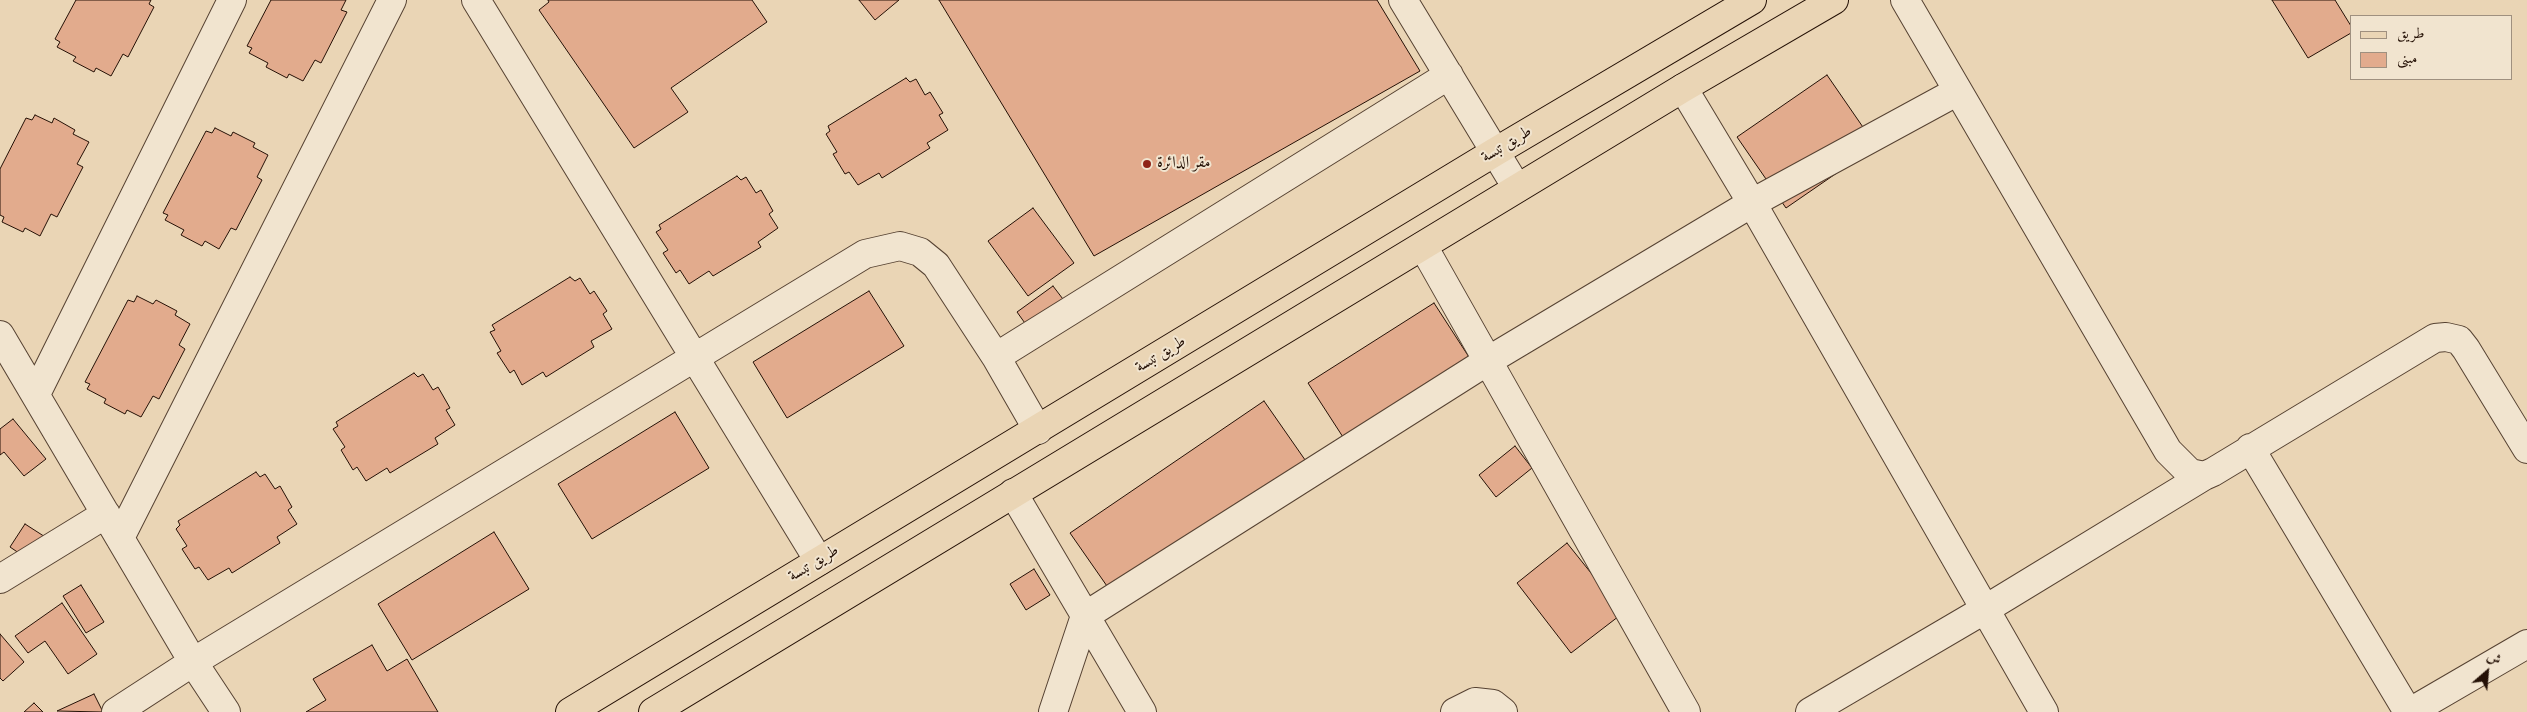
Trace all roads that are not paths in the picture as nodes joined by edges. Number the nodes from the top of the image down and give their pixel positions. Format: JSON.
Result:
{"nodes":[{"id":1,"x":232,"y":0,"type":"edge"},
{"id":2,"x":392,"y":0,"type":"edge"},
{"id":3,"x":476,"y":0,"type":"edge"},
{"id":4,"x":1403,"y":0,"type":"edge"},
{"id":5,"x":1752,"y":0,"type":"edge"},
{"id":6,"x":1834,"y":0,"type":"edge"},
{"id":7,"x":1905,"y":0,"type":"edge"},
{"id":8,"x":1449,"y":75,"type":"junction"},
{"id":9,"x":1682,"y":88,"type":"junction"},
{"id":10,"x":1958,"y":91,"type":"junction"},
{"id":11,"x":1495,"y":152,"type":"junction"},
{"id":12,"x":1518,"y":188,"type":"junction"},
{"id":13,"x":1752,"y":203,"type":"junction"},
{"id":14,"x":1423,"y":246,"type":"junction"},
{"id":15,"x":4,"y":348,"type":"edge"},
{"id":16,"x":694,"y":355,"type":"junction"},
{"id":17,"x":996,"y":357,"type":"junction"},
{"id":18,"x":1486,"y":362,"type":"junction"},
{"id":19,"x":36,"y":394,"type":"junction"},
{"id":20,"x":1038,"y":430,"type":"junction"},
{"id":21,"x":2250,"y":448,"type":"junction"},
{"id":22,"x":2527,"y":449,"type":"edge"},
{"id":23,"x":2204,"y":476,"type":"junction"},
{"id":24,"x":1013,"y":493,"type":"junction"},
{"id":25,"x":106,"y":514,"type":"junction"},
{"id":26,"x":120,"y":538,"type":"junction"},
{"id":27,"x":819,"y":561,"type":"junction"},
{"id":28,"x":0,"y":579,"type":"edge"},
{"id":29,"x":1984,"y":610,"type":"junction"},
{"id":30,"x":1085,"y":616,"type":"junction"},
{"id":31,"x":2527,"y":644,"type":"edge"},
{"id":32,"x":193,"y":662,"type":"junction"},
{"id":33,"x":116,"y":712,"type":"edge"},
{"id":34,"x":226,"y":712,"type":"edge"},
{"id":35,"x":570,"y":712,"type":"edge"},
{"id":36,"x":653,"y":712,"type":"edge"},
{"id":37,"x":1053,"y":712,"type":"edge"},
{"id":38,"x":1142,"y":712,"type":"edge"},
{"id":39,"x":1455,"y":712,"type":"edge"},
{"id":40,"x":1503,"y":712,"type":"edge"},
{"id":41,"x":1686,"y":712,"type":"edge"},
{"id":42,"x":1810,"y":712,"type":"edge"},
{"id":43,"x":2044,"y":712,"type":"edge"},
{"id":44,"x":2409,"y":712,"type":"edge"}],
"edges":[{"from":1,"to":19,"type":"street"},
{"from":2,"to":26,"type":"street"},
{"from":3,"to":16,"type":"street"},
{"from":4,"to":8,"type":"street"},
{"from":5,"to":11,"type":"main road","name":"طريق تبسة"},
{"from":6,"to":9,"type":"main road"},
{"from":7,"to":10,"type":"street"},
{"from":8,"to":11,"type":"street"},
{"from":8,"to":17,"type":"street"},
{"from":9,"to":12,"type":"main road"},
{"from":9,"to":13,"type":"street"},
{"from":10,"to":13,"type":"street"},
{"from":10,"to":23,"type":"street"},
{"from":11,"to":12,"type":"street"},
{"from":11,"to":20,"type":"main road","name":"طريق تبسة"},
{"from":12,"to":14,"type":"main road"},
{"from":13,"to":18,"type":"street"},
{"from":13,"to":29,"type":"street"},
{"from":14,"to":18,"type":"street"},
{"from":14,"to":24,"type":"main road"},
{"from":15,"to":19,"type":"street"},
{"from":16,"to":17,"type":"street"},
{"from":16,"to":27,"type":"street"},
{"from":16,"to":32,"type":"street"},
{"from":17,"to":20,"type":"street"},
{"from":18,"to":30,"type":"street"},
{"from":18,"to":41,"type":"street"},
{"from":19,"to":25,"type":"street"},
{"from":20,"to":27,"type":"main road","name":"طريق تبسة"},
{"from":21,"to":22,"type":"street"},
{"from":21,"to":23,"type":"street"},
{"from":21,"to":44,"type":"street"},
{"from":23,"to":29,"type":"street"},
{"from":24,"to":30,"type":"street"},
{"from":24,"to":36,"type":"main road"},
{"from":25,"to":26,"type":"street"},
{"from":25,"to":28,"type":"street"},
{"from":26,"to":32,"type":"street"},
{"from":27,"to":35,"type":"main road","name":"طريق تبسة"},
{"from":29,"to":42,"type":"street"},
{"from":29,"to":43,"type":"street"},
{"from":30,"to":37,"type":"street"},
{"from":30,"to":38,"type":"street"},
{"from":31,"to":44,"type":"street"},
{"from":32,"to":33,"type":"street"},
{"from":32,"to":34,"type":"street"},
{"from":39,"to":40,"type":"street"}]}
